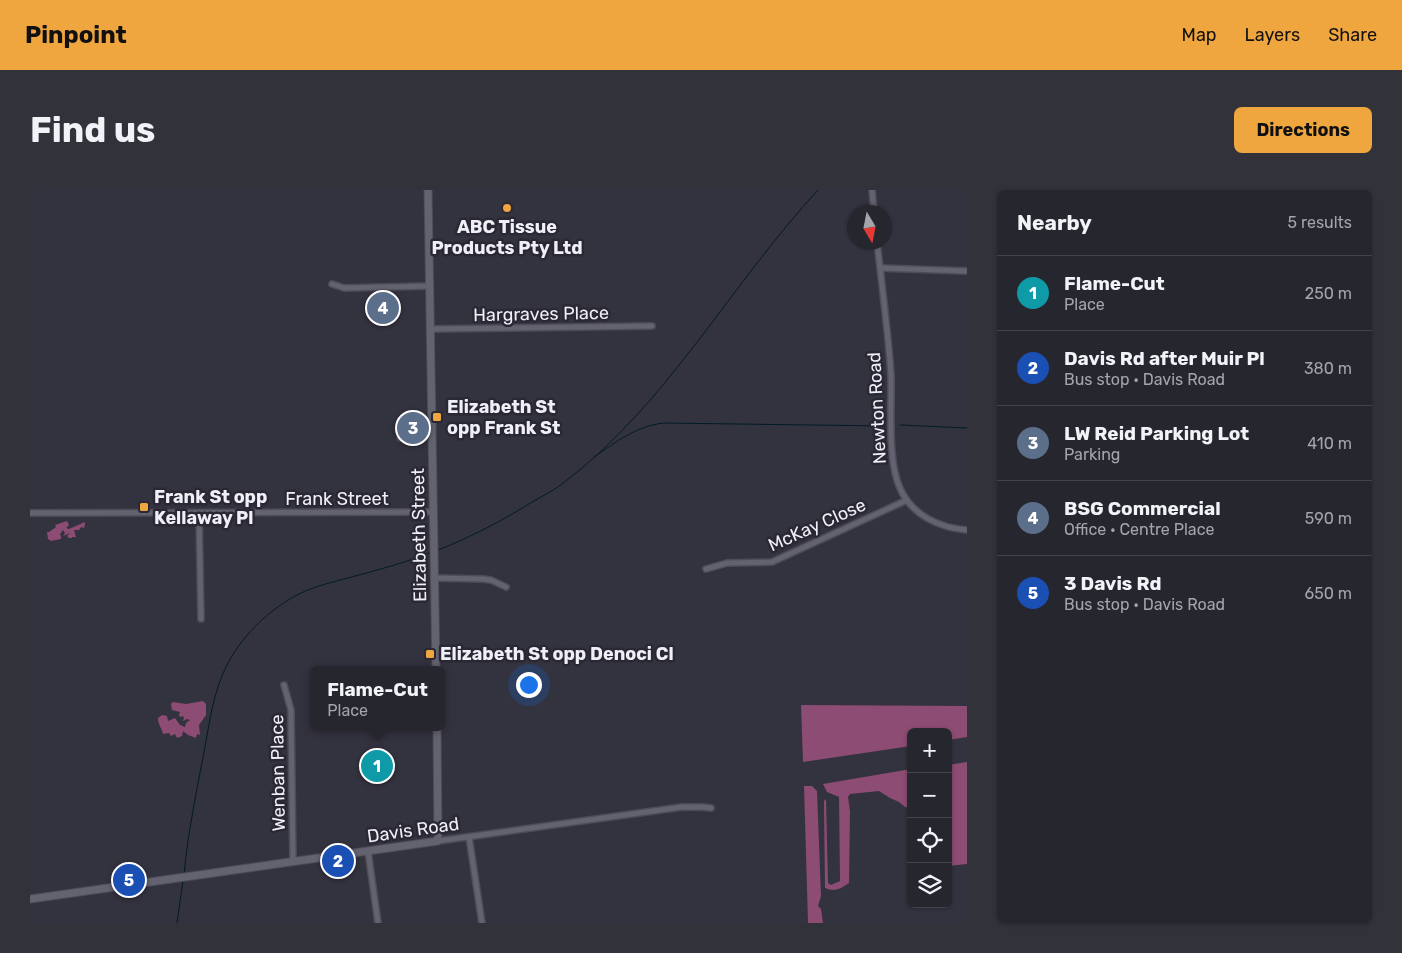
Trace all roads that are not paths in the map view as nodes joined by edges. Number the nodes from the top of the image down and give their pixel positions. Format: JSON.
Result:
{"nodes":[{"id":1,"x":428,"y":190,"type":"edge"},
{"id":2,"x":872,"y":190,"type":"edge"},
{"id":3,"x":873,"y":205,"type":"edge"},
{"id":4,"x":878,"y":250,"type":"edge"},
{"id":5,"x":880,"y":268,"type":"junction"},
{"id":6,"x":967,"y":270,"type":"edge"},
{"id":7,"x":332,"y":284,"type":"dead end"},
{"id":8,"x":430,"y":286,"type":"junction"},
{"id":9,"x":652,"y":326,"type":"dead end"},
{"id":10,"x":430,"y":329,"type":"junction"},
{"id":11,"x":432,"y":424,"type":"junction"},
{"id":12,"x":400,"y":438,"type":"dead end"},
{"id":13,"x":907,"y":500,"type":"junction"},
{"id":14,"x":433,"y":512,"type":"junction"},
{"id":15,"x":30,"y":513,"type":"edge"},
{"id":16,"x":199,"y":513,"type":"junction"},
{"id":17,"x":967,"y":530,"type":"edge"},
{"id":18,"x":706,"y":569,"type":"dead end"},
{"id":19,"x":434,"y":578,"type":"junction"},
{"id":20,"x":506,"y":587,"type":"dead end"},
{"id":21,"x":201,"y":619,"type":"dead end"},
{"id":22,"x":436,"y":666,"type":"edge"},
{"id":23,"x":284,"y":685,"type":"dead end"},
{"id":24,"x":437,"y":731,"type":"edge"},
{"id":25,"x":711,"y":808,"type":"dead end"},
{"id":26,"x":469,"y":837,"type":"junction"},
{"id":27,"x":438,"y":841,"type":"junction"},
{"id":28,"x":368,"y":851,"type":"junction"},
{"id":29,"x":293,"y":861,"type":"junction"},
{"id":30,"x":30,"y":899,"type":"edge"},
{"id":31,"x":378,"y":923,"type":"edge"},
{"id":32,"x":482,"y":923,"type":"edge"}],
"edges":[{"from":1,"to":8,"type":"street","name":"Elizabeth Street"},
{"from":2,"to":3,"type":"street"},
{"from":4,"to":5,"type":"street","name":"Newton Road"},
{"from":5,"to":6,"type":"street"},
{"from":5,"to":13,"type":"street","name":"Newton Road"},
{"from":7,"to":8,"type":"street"},
{"from":8,"to":10,"type":"street","name":"Elizabeth Street"},
{"from":9,"to":10,"type":"street","name":"Hargraves Place"},
{"from":10,"to":11,"type":"street","name":"Elizabeth Street"},
{"from":11,"to":12,"type":"street"},
{"from":11,"to":14,"type":"street","name":"Elizabeth Street"},
{"from":13,"to":17,"type":"street","name":"Newton Road"},
{"from":13,"to":18,"type":"street","name":"McKay Close"},
{"from":14,"to":16,"type":"street","name":"Frank Street"},
{"from":14,"to":19,"type":"street","name":"Elizabeth Street"},
{"from":15,"to":16,"type":"street","name":"Frank Street"},
{"from":16,"to":21,"type":"street"},
{"from":19,"to":20,"type":"street"},
{"from":19,"to":22,"type":"street","name":"Elizabeth Street"},
{"from":23,"to":29,"type":"street","name":"Wenban Place"},
{"from":24,"to":27,"type":"street"},
{"from":25,"to":26,"type":"street","name":"Davis Road"},
{"from":26,"to":27,"type":"street","name":"Davis Road"},
{"from":26,"to":32,"type":"street"},
{"from":27,"to":28,"type":"street","name":"Davis Road"},
{"from":28,"to":29,"type":"street","name":"Davis Road"},
{"from":28,"to":31,"type":"street"},
{"from":29,"to":30,"type":"street","name":"Davis Road"}]}
